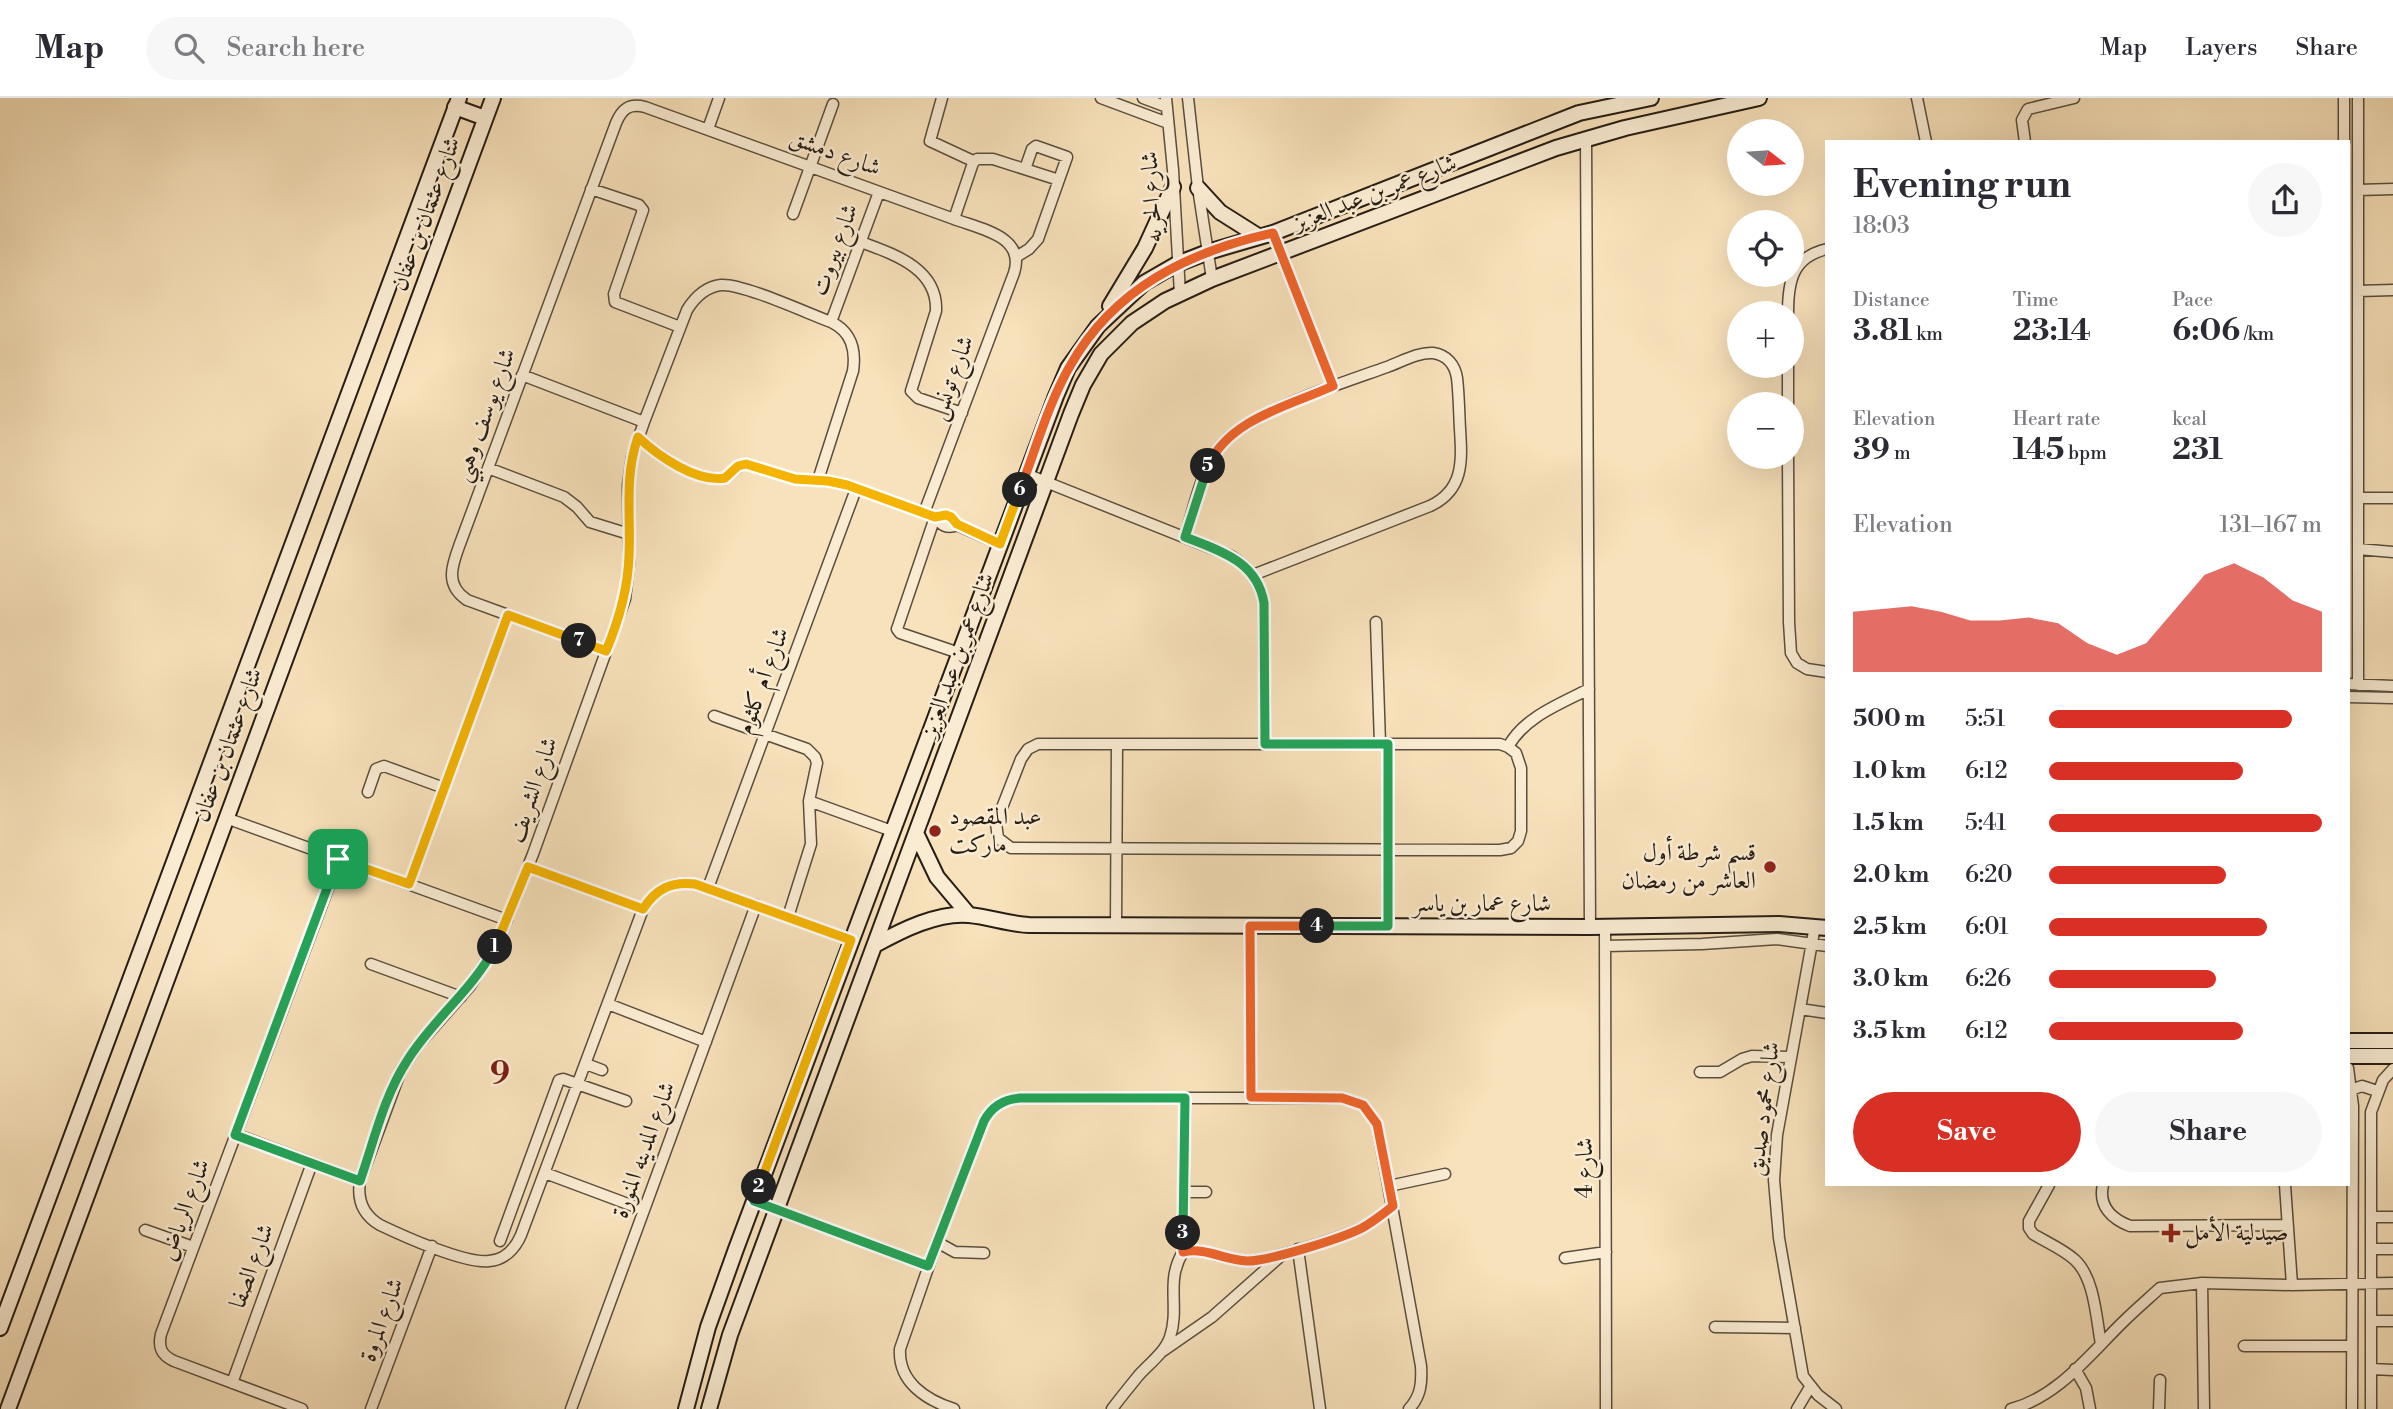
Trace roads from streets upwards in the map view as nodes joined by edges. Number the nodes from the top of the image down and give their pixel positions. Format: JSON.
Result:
{"nodes":[{"id":1,"x":493,"y":98,"type":"edge"},
{"id":2,"x":719,"y":98,"type":"edge"},
{"id":3,"x":942,"y":98,"type":"edge"},
{"id":4,"x":1101,"y":98,"type":"edge"},
{"id":5,"x":1143,"y":98,"type":"edge"},
{"id":6,"x":1188,"y":98,"type":"edge"},
{"id":7,"x":1651,"y":98,"type":"edge"},
{"id":8,"x":1759,"y":98,"type":"edge"},
{"id":9,"x":1917,"y":98,"type":"edge"},
{"id":10,"x":2074,"y":98,"type":"edge"},
{"id":11,"x":2344,"y":98,"type":"edge"},
{"id":12,"x":2358,"y":98,"type":"edge"},
{"id":13,"x":1166,"y":102,"type":"edge"},
{"id":14,"x":457,"y":103,"type":"edge"},
{"id":15,"x":833,"y":104,"type":"dead end"},
{"id":16,"x":629,"y":106,"type":"joint"},
{"id":17,"x":485,"y":118,"type":"junction"},
{"id":18,"x":1168,"y":123,"type":"junction"},
{"id":19,"x":708,"y":129,"type":"junction"},
{"id":20,"x":1587,"y":139,"type":"junction"},
{"id":21,"x":1926,"y":140,"type":"edge"},
{"id":22,"x":2025,"y":140,"type":"edge"},
{"id":23,"x":2344,"y":140,"type":"edge"},
{"id":24,"x":973,"y":161,"type":"junction"},
{"id":25,"x":810,"y":167,"type":"junction"},
{"id":26,"x":1025,"y":169,"type":"junction"},
{"id":27,"x":1059,"y":180,"type":"junction"},
{"id":28,"x":1173,"y":187,"type":"junction"},
{"id":29,"x":1198,"y":188,"type":"junction"},
{"id":30,"x":591,"y":189,"type":"junction"},
{"id":31,"x":2393,"y":189,"type":"edge"},
{"id":32,"x":2358,"y":190,"type":"junction"},
{"id":33,"x":879,"y":192,"type":"junction"},
{"id":34,"x":793,"y":214,"type":"dead end"},
{"id":35,"x":954,"y":219,"type":"junction"},
{"id":36,"x":1265,"y":235,"type":"junction"},
{"id":37,"x":861,"y":242,"type":"junction"},
{"id":38,"x":1825,"y":249,"type":"edge"},
{"id":39,"x":1208,"y":252,"type":"junction"},
{"id":40,"x":1280,"y":254,"type":"junction"},
{"id":41,"x":1016,"y":257,"type":"junction"},
{"id":42,"x":1177,"y":264,"type":"junction"},
{"id":43,"x":1212,"y":279,"type":"junction"},
{"id":44,"x":2393,"y":289,"type":"edge"},
{"id":45,"x":2358,"y":291,"type":"junction"},
{"id":46,"x":1180,"y":294,"type":"junction"},
{"id":47,"x":1788,"y":301,"type":"edge"},
{"id":48,"x":2353,"y":314,"type":"edge"},
{"id":49,"x":831,"y":322,"type":"junction"},
{"id":50,"x":1098,"y":326,"type":"junction"},
{"id":51,"x":680,"y":327,"type":"junction"},
{"id":52,"x":522,"y":375,"type":"junction"},
{"id":53,"x":1333,"y":386,"type":"junction"},
{"id":54,"x":961,"y":413,"type":"junction"},
{"id":55,"x":643,"y":422,"type":"junction"},
{"id":56,"x":638,"y":437,"type":"junction"},
{"id":57,"x":488,"y":468,"type":"junction"},
{"id":58,"x":1788,"y":469,"type":"edge"},
{"id":59,"x":1026,"y":474,"type":"junction"},
{"id":60,"x":818,"y":480,"type":"junction"},
{"id":61,"x":1046,"y":482,"type":"junction"},
{"id":62,"x":856,"y":489,"type":"junction"},
{"id":63,"x":2358,"y":498,"type":"junction"},
{"id":64,"x":2393,"y":498,"type":"edge"},
{"id":65,"x":932,"y":516,"type":"junction"},
{"id":66,"x":629,"y":534,"type":"junction"},
{"id":67,"x":1185,"y":537,"type":"junction"},
{"id":68,"x":1000,"y":544,"type":"junction"},
{"id":69,"x":2358,"y":549,"type":"junction"},
{"id":70,"x":2393,"y":552,"type":"edge"},
{"id":71,"x":1253,"y":575,"type":"junction"},
{"id":72,"x":508,"y":615,"type":"junction"},
{"id":73,"x":1376,"y":622,"type":"dead end"},
{"id":74,"x":606,"y":651,"type":"junction"},
{"id":75,"x":959,"y":653,"type":"junction"},
{"id":76,"x":1825,"y":672,"type":"edge"},
{"id":77,"x":2353,"y":684,"type":"edge"},
{"id":78,"x":2393,"y":686,"type":"edge"},
{"id":79,"x":1589,"y":689,"type":"junction"},
{"id":80,"x":2350,"y":697,"type":"edge"},
{"id":81,"x":2393,"y":698,"type":"edge"},
{"id":82,"x":714,"y":716,"type":"dead end"},
{"id":83,"x":766,"y":734,"type":"junction"},
{"id":84,"x":1117,"y":744,"type":"junction"},
{"id":85,"x":1265,"y":744,"type":"junction"},
{"id":86,"x":1384,"y":744,"type":"junction"},
{"id":87,"x":1508,"y":747,"type":"junction"},
{"id":88,"x":444,"y":788,"type":"junction"},
{"id":89,"x":368,"y":792,"type":"dead end"},
{"id":90,"x":809,"y":801,"type":"junction"},
{"id":91,"x":226,"y":818,"type":"junction"},
{"id":92,"x":892,"y":831,"type":"junction"},
{"id":93,"x":916,"y":833,"type":"junction"},
{"id":94,"x":1117,"y":849,"type":"junction"},
{"id":95,"x":1388,"y":850,"type":"junction"},
{"id":96,"x":338,"y":859,"type":"junction"},
{"id":97,"x":528,"y":867,"type":"junction"},
{"id":98,"x":409,"y":884,"type":"junction"},
{"id":99,"x":708,"y":888,"type":"junction"},
{"id":100,"x":756,"y":905,"type":"junction"},
{"id":101,"x":643,"y":909,"type":"junction"},
{"id":102,"x":969,"y":915,"type":"junction"},
{"id":103,"x":788,"y":917,"type":"junction"},
{"id":104,"x":507,"y":920,"type":"junction"},
{"id":105,"x":1116,"y":925,"type":"junction"},
{"id":106,"x":1250,"y":926,"type":"junction"},
{"id":107,"x":1388,"y":926,"type":"junction"},
{"id":108,"x":1597,"y":927,"type":"junction"},
{"id":109,"x":1821,"y":927,"type":"edge"},
{"id":110,"x":851,"y":940,"type":"junction"},
{"id":111,"x":1812,"y":943,"type":"junction"},
{"id":112,"x":875,"y":945,"type":"junction"},
{"id":113,"x":1605,"y":946,"type":"junction"},
{"id":114,"x":1825,"y":946,"type":"edge"},
{"id":115,"x":371,"y":964,"type":"dead end"},
{"id":116,"x":461,"y":997,"type":"junction"},
{"id":117,"x":608,"y":1004,"type":"junction"},
{"id":118,"x":1800,"y":1009,"type":"junction"},
{"id":119,"x":1825,"y":1013,"type":"edge"},
{"id":120,"x":2350,"y":1041,"type":"edge"},
{"id":121,"x":2393,"y":1041,"type":"edge"},
{"id":122,"x":706,"y":1042,"type":"junction"},
{"id":123,"x":2350,"y":1056,"type":"edge"},
{"id":124,"x":2393,"y":1056,"type":"edge"},
{"id":125,"x":1791,"y":1057,"type":"junction"},
{"id":126,"x":586,"y":1063,"type":"junction"},
{"id":127,"x":2393,"y":1069,"type":"edge"},
{"id":128,"x":602,"y":1070,"type":"dead end"},
{"id":129,"x":1700,"y":1072,"type":"dead end"},
{"id":130,"x":2350,"y":1083,"type":"edge"},
{"id":131,"x":578,"y":1084,"type":"junction"},
{"id":132,"x":2351,"y":1090,"type":"junction"},
{"id":133,"x":2377,"y":1091,"type":"junction"},
{"id":134,"x":1251,"y":1097,"type":"junction"},
{"id":135,"x":1185,"y":1098,"type":"junction"},
{"id":136,"x":626,"y":1101,"type":"dead end"},
{"id":137,"x":235,"y":1135,"type":"junction"},
{"id":138,"x":312,"y":1163,"type":"junction"},
{"id":139,"x":545,"y":1173,"type":"junction"},
{"id":140,"x":1445,"y":1174,"type":"dead end"},
{"id":141,"x":360,"y":1181,"type":"junction"},
{"id":142,"x":1389,"y":1186,"type":"junction"},
{"id":143,"x":2048,"y":1186,"type":"edge"},
{"id":144,"x":2103,"y":1186,"type":"edge"},
{"id":145,"x":2285,"y":1186,"type":"edge"},
{"id":146,"x":1184,"y":1192,"type":"junction"},
{"id":147,"x":1206,"y":1192,"type":"dead end"},
{"id":148,"x":754,"y":1201,"type":"junction"},
{"id":149,"x":1393,"y":1206,"type":"junction"},
{"id":150,"x":777,"y":1209,"type":"junction"},
{"id":151,"x":644,"y":1210,"type":"junction"},
{"id":152,"x":2371,"y":1217,"type":"junction"},
{"id":153,"x":2393,"y":1217,"type":"edge"},
{"id":154,"x":2287,"y":1225,"type":"junction"},
{"id":155,"x":145,"y":1230,"type":"dead end"},
{"id":156,"x":500,"y":1241,"type":"dead end"},
{"id":157,"x":937,"y":1242,"type":"junction"},
{"id":158,"x":432,"y":1246,"type":"junction"},
{"id":159,"x":193,"y":1247,"type":"junction"},
{"id":160,"x":2393,"y":1248,"type":"edge"},
{"id":161,"x":1298,"y":1249,"type":"junction"},
{"id":162,"x":2371,"y":1249,"type":"junction"},
{"id":163,"x":1183,"y":1252,"type":"junction"},
{"id":164,"x":1606,"y":1252,"type":"junction"},
{"id":165,"x":984,"y":1253,"type":"dead end"},
{"id":166,"x":1284,"y":1253,"type":"junction"},
{"id":167,"x":1565,"y":1258,"type":"dead end"},
{"id":168,"x":928,"y":1266,"type":"junction"},
{"id":169,"x":2203,"y":1283,"type":"junction"},
{"id":170,"x":2353,"y":1283,"type":"junction"},
{"id":171,"x":2371,"y":1283,"type":"junction"},
{"id":172,"x":2393,"y":1283,"type":"edge"},
{"id":173,"x":2292,"y":1285,"type":"junction"},
{"id":174,"x":2371,"y":1321,"type":"junction"},
{"id":175,"x":2393,"y":1321,"type":"edge"},
{"id":176,"x":1715,"y":1327,"type":"dead end"},
{"id":177,"x":0,"y":1328,"type":"edge"},
{"id":178,"x":1795,"y":1328,"type":"junction"},
{"id":179,"x":2101,"y":1344,"type":"junction"},
{"id":180,"x":2244,"y":1346,"type":"dead end"},
{"id":181,"x":2352,"y":1346,"type":"junction"},
{"id":182,"x":1160,"y":1354,"type":"junction"},
{"id":183,"x":2074,"y":1369,"type":"junction"},
{"id":184,"x":2371,"y":1369,"type":"junction"},
{"id":185,"x":2393,"y":1370,"type":"edge"},
{"id":186,"x":2160,"y":1380,"type":"dead end"},
{"id":187,"x":232,"y":1383,"type":"junction"},
{"id":188,"x":1810,"y":1387,"type":"junction"},
{"id":189,"x":8,"y":1409,"type":"edge"},
{"id":190,"x":302,"y":1409,"type":"edge"},
{"id":191,"x":371,"y":1409,"type":"edge"},
{"id":192,"x":571,"y":1409,"type":"edge"},
{"id":193,"x":686,"y":1409,"type":"edge"},
{"id":194,"x":709,"y":1409,"type":"edge"},
{"id":195,"x":954,"y":1409,"type":"edge"},
{"id":196,"x":1112,"y":1409,"type":"edge"},
{"id":197,"x":1320,"y":1409,"type":"edge"},
{"id":198,"x":1409,"y":1409,"type":"edge"},
{"id":199,"x":1606,"y":1409,"type":"edge"},
{"id":200,"x":1797,"y":1409,"type":"edge"},
{"id":201,"x":1836,"y":1409,"type":"edge"},
{"id":202,"x":2011,"y":1409,"type":"edge"},
{"id":203,"x":2090,"y":1409,"type":"edge"},
{"id":204,"x":2159,"y":1409,"type":"edge"},
{"id":205,"x":2204,"y":1409,"type":"edge"},
{"id":206,"x":2352,"y":1409,"type":"edge"},
{"id":207,"x":2371,"y":1409,"type":"edge"}],
"edges":[{"from":1,"to":17,"type":"street","name":"شارع عثمان بن عفان"},
{"from":2,"to":19,"type":"street"},
{"from":3,"to":24,"type":"street"},
{"from":4,"to":18,"type":"street"},
{"from":5,"to":13,"type":"street"},
{"from":6,"to":29,"type":"street","name":"شارع الحريه"},
{"from":7,"to":36,"type":"street","name":"شارع عمر بن عبد العزيز"},
{"from":8,"to":20,"type":"street","name":"شارع عمر بن عبد العزيز"},
{"from":9,"to":21,"type":"street"},
{"from":10,"to":22,"type":"street"},
{"from":11,"to":23,"type":"street"},
{"from":12,"to":32,"type":"street"},
{"from":13,"to":18,"type":"street","name":"شارع الحريه"},
{"from":14,"to":17,"type":"street"},
{"from":14,"to":177,"type":"street","name":"شارع عثمان بن عفان"},
{"from":15,"to":25,"type":"street"},
{"from":16,"to":19,"type":"street","name":"شارع دمشق"},
{"from":16,"to":30,"type":"street","name":"شارع يوسف وهبي"},
{"from":17,"to":91,"type":"street","name":"شارع عثمان بن عفان"},
{"from":18,"to":28,"type":"street","name":"شارع الحريه"},
{"from":19,"to":25,"type":"street","name":"شارع دمشق"},
{"from":20,"to":40,"type":"street","name":"شارع عمر بن عبد العزيز"},
{"from":20,"to":79,"type":"street","name":"شارع 4"},
{"from":24,"to":26,"type":"street"},
{"from":24,"to":35,"type":"street"},
{"from":25,"to":33,"type":"street","name":"شارع دمشق"},
{"from":25,"to":34,"type":"street"},
{"from":26,"to":27,"type":"street"},
{"from":26,"to":27,"type":"street"},
{"from":27,"to":41,"type":"street"},
{"from":28,"to":42,"type":"street","name":"شارع الحريه"},
{"from":28,"to":50,"type":"street"},
{"from":29,"to":36,"type":"street"},
{"from":29,"to":39,"type":"street","name":"شارع الحريه"},
{"from":30,"to":51,"type":"street"},
{"from":30,"to":52,"type":"street","name":"شارع يوسف وهبي"},
{"from":31,"to":32,"type":"street"},
{"from":32,"to":45,"type":"street"},
{"from":33,"to":35,"type":"street","name":"شارع دمشق"},
{"from":33,"to":37,"type":"street","name":"شارع بيروت"},
{"from":35,"to":41,"type":"street","name":"شارع دمشق"},
{"from":36,"to":39,"type":"street","name":"شارع عمر بن عبد العزيز"},
{"from":36,"to":40,"type":"street"},
{"from":37,"to":49,"type":"street","name":"شارع بيروت"},
{"from":37,"to":54,"type":"street"},
{"from":38,"to":47,"type":"street"},
{"from":39,"to":42,"type":"street","name":"شارع عمر بن عبد العزيز"},
{"from":39,"to":43,"type":"street","name":"شارع الحريه"},
{"from":40,"to":43,"type":"street","name":"شارع عمر بن عبد العزيز"},
{"from":40,"to":53,"type":"street"},
{"from":41,"to":54,"type":"street","name":"شارع تونس"},
{"from":42,"to":46,"type":"street","name":"شارع الحريه"},
{"from":42,"to":50,"type":"street","name":"شارع عمر بن عبد العزيز"},
{"from":43,"to":46,"type":"street","name":"شارع عمر بن عبد العزيز"},
{"from":44,"to":45,"type":"street"},
{"from":45,"to":48,"type":"street"},
{"from":46,"to":61,"type":"street","name":"شارع عمر بن عبد العزيز"},
{"from":48,"to":63,"type":"street"},
{"from":49,"to":51,"type":"street","name":"شارع الشريف"},
{"from":49,"to":60,"type":"street","name":"شارع الشريف"},
{"from":50,"to":59,"type":"street","name":"شارع عمر بن عبد العزيز"},
{"from":51,"to":55,"type":"street","name":"شارع الشريف"},
{"from":52,"to":55,"type":"street"},
{"from":52,"to":57,"type":"street","name":"شارع يوسف وهبي"},
{"from":53,"to":67,"type":"street"},
{"from":53,"to":71,"type":"street"},
{"from":54,"to":65,"type":"street","name":"شارع تونس"},
{"from":55,"to":56,"type":"street","name":"شارع الشريف"},
{"from":56,"to":60,"type":"street"},
{"from":56,"to":66,"type":"street","name":"شارع الشريف"},
{"from":57,"to":66,"type":"street"},
{"from":57,"to":72,"type":"street","name":"شارع يوسف وهبي"},
{"from":58,"to":76,"type":"street"},
{"from":59,"to":61,"type":"street"},
{"from":59,"to":68,"type":"street","name":"شارع عمر بن عبد العزيز"},
{"from":60,"to":62,"type":"street"},
{"from":61,"to":67,"type":"street"},
{"from":61,"to":93,"type":"street","name":"شارع عمر بن عبد العزيز"},
{"from":62,"to":65,"type":"street"},
{"from":62,"to":83,"type":"street","name":"شارع أم كلثوم"},
{"from":63,"to":64,"type":"street"},
{"from":63,"to":69,"type":"street"},
{"from":65,"to":68,"type":"street"},
{"from":65,"to":75,"type":"street","name":"شارع تونس"},
{"from":66,"to":74,"type":"street","name":"شارع الشريف"},
{"from":67,"to":71,"type":"street"},
{"from":68,"to":75,"type":"street","name":"شارع عمر بن عبد العزيز"},
{"from":69,"to":70,"type":"street"},
{"from":69,"to":77,"type":"street"},
{"from":71,"to":85,"type":"street"},
{"from":72,"to":74,"type":"street","name":"شارع يوسف وهبي"},
{"from":72,"to":88,"type":"street"},
{"from":73,"to":86,"type":"street"},
{"from":74,"to":97,"type":"street","name":"شارع الشريف"},
{"from":75,"to":92,"type":"street","name":"شارع عمر بن عبد العزيز"},
{"from":77,"to":78,"type":"street"},
{"from":79,"to":87,"type":"street"},
{"from":79,"to":108,"type":"street","name":"شارع 4"},
{"from":80,"to":81,"type":"street"},
{"from":82,"to":83,"type":"street"},
{"from":83,"to":90,"type":"street"},
{"from":83,"to":99,"type":"street","name":"شارع أم كلثوم"},
{"from":84,"to":85,"type":"street"},
{"from":84,"to":94,"type":"street"},
{"from":84,"to":94,"type":"street"},
{"from":85,"to":86,"type":"street"},
{"from":86,"to":87,"type":"street"},
{"from":86,"to":95,"type":"street"},
{"from":87,"to":95,"type":"street"},
{"from":88,"to":89,"type":"street"},
{"from":88,"to":98,"type":"street"},
{"from":90,"to":92,"type":"street"},
{"from":90,"to":103,"type":"street"},
{"from":91,"to":96,"type":"street"},
{"from":91,"to":189,"type":"street","name":"شارع عثمان بن عفان"},
{"from":92,"to":110,"type":"street","name":"شارع عمر بن عبد العزيز"},
{"from":93,"to":102,"type":"street"},
{"from":93,"to":112,"type":"street","name":"شارع عمر بن عبد العزيز"},
{"from":94,"to":95,"type":"street"},
{"from":94,"to":105,"type":"street"},
{"from":95,"to":107,"type":"street"},
{"from":96,"to":98,"type":"street"},
{"from":96,"to":137,"type":"street","name":"شارع الرياض"},
{"from":97,"to":101,"type":"street"},
{"from":97,"to":104,"type":"street","name":"شارع الشريف"},
{"from":98,"to":104,"type":"street"},
{"from":99,"to":100,"type":"street"},
{"from":99,"to":101,"type":"street"},
{"from":100,"to":103,"type":"street"},
{"from":100,"to":122,"type":"street","name":"شارع المدينه المنورة"},
{"from":101,"to":117,"type":"street"},
{"from":102,"to":105,"type":"street","name":"شارع عمار بن ياسر"},
{"from":102,"to":112,"type":"street","name":"شارع عمار بن ياسر"},
{"from":103,"to":110,"type":"street"},
{"from":104,"to":116,"type":"street","name":"شارع الشريف"},
{"from":105,"to":106,"type":"street","name":"شارع عمار بن ياسر"},
{"from":106,"to":107,"type":"street","name":"شارع عمار بن ياسر"},
{"from":106,"to":134,"type":"street"},
{"from":107,"to":108,"type":"street","name":"شارع عمار بن ياسر"},
{"from":108,"to":109,"type":"street","name":"شارع عمار بن ياسر"},
{"from":108,"to":113,"type":"street","name":"شارع 4"},
{"from":109,"to":111,"type":"street","name":"شارع محمود صديق"},
{"from":110,"to":148,"type":"street","name":"شارع عمر بن عبد العزيز"},
{"from":111,"to":113,"type":"street"},
{"from":111,"to":114,"type":"street"},
{"from":111,"to":118,"type":"street","name":"شارع محمود صديق"},
{"from":112,"to":150,"type":"street","name":"شارع عمر بن عبد العزيز"},
{"from":113,"to":164,"type":"street","name":"شارع 4"},
{"from":115,"to":116,"type":"street"},
{"from":116,"to":141,"type":"street","name":"شارع الشريف"},
{"from":117,"to":122,"type":"street"},
{"from":117,"to":126,"type":"street"},
{"from":118,"to":119,"type":"street"},
{"from":118,"to":125,"type":"street","name":"شارع محمود صديق"},
{"from":120,"to":121,"type":"street"},
{"from":122,"to":151,"type":"street","name":"شارع المدينه المنورة"},
{"from":123,"to":124,"type":"street"},
{"from":125,"to":129,"type":"street"},
{"from":125,"to":178,"type":"street","name":"شارع محمود صديق"},
{"from":126,"to":128,"type":"street"},
{"from":126,"to":131,"type":"street"},
{"from":127,"to":133,"type":"street"},
{"from":130,"to":132,"type":"street"},
{"from":131,"to":136,"type":"street"},
{"from":131,"to":139,"type":"street"},
{"from":131,"to":156,"type":"street"},
{"from":132,"to":133,"type":"street"},
{"from":132,"to":170,"type":"street"},
{"from":133,"to":152,"type":"street"},
{"from":134,"to":135,"type":"street"},
{"from":134,"to":142,"type":"street"},
{"from":135,"to":146,"type":"street"},
{"from":135,"to":157,"type":"street"},
{"from":137,"to":138,"type":"street"},
{"from":137,"to":159,"type":"street","name":"شارع الرياض"},
{"from":138,"to":141,"type":"street"},
{"from":138,"to":187,"type":"street","name":"شارع الصفا"},
{"from":139,"to":151,"type":"street"},
{"from":139,"to":158,"type":"street"},
{"from":140,"to":142,"type":"street"},
{"from":141,"to":158,"type":"street"},
{"from":142,"to":149,"type":"street"},
{"from":143,"to":179,"type":"street"},
{"from":144,"to":154,"type":"street"},
{"from":145,"to":154,"type":"street"},
{"from":146,"to":147,"type":"street"},
{"from":146,"to":163,"type":"street"},
{"from":148,"to":150,"type":"street"},
{"from":148,"to":193,"type":"street","name":"شارع عمر بن عبد العزيز"},
{"from":149,"to":161,"type":"street"},
{"from":149,"to":198,"type":"street"},
{"from":150,"to":168,"type":"street"},
{"from":150,"to":194,"type":"street","name":"شارع عمر بن عبد العزيز"},
{"from":151,"to":192,"type":"street","name":"شارع المدينه المنورة"},
{"from":152,"to":153,"type":"street"},
{"from":152,"to":162,"type":"street"},
{"from":154,"to":173,"type":"street"},
{"from":155,"to":159,"type":"street"},
{"from":157,"to":165,"type":"street"},
{"from":157,"to":168,"type":"street"},
{"from":158,"to":191,"type":"street","name":"شارع المروة"},
{"from":159,"to":187,"type":"street","name":"شارع الرياض"},
{"from":160,"to":162,"type":"street"},
{"from":161,"to":166,"type":"street"},
{"from":161,"to":197,"type":"street"},
{"from":162,"to":171,"type":"street"},
{"from":163,"to":166,"type":"street"},
{"from":163,"to":182,"type":"street"},
{"from":164,"to":167,"type":"street"},
{"from":164,"to":199,"type":"street","name":"شارع 4"},
{"from":166,"to":182,"type":"street"},
{"from":168,"to":195,"type":"street"},
{"from":169,"to":173,"type":"street"},
{"from":169,"to":179,"type":"street"},
{"from":169,"to":205,"type":"street"},
{"from":170,"to":171,"type":"street"},
{"from":170,"to":173,"type":"street"},
{"from":170,"to":181,"type":"street"},
{"from":171,"to":172,"type":"street"},
{"from":171,"to":174,"type":"street"},
{"from":174,"to":175,"type":"street"},
{"from":174,"to":184,"type":"street"},
{"from":176,"to":178,"type":"street"},
{"from":178,"to":188,"type":"street","name":"شارع محمود صديق"},
{"from":179,"to":183,"type":"street"},
{"from":180,"to":181,"type":"street"},
{"from":181,"to":206,"type":"street"},
{"from":182,"to":196,"type":"street"},
{"from":183,"to":202,"type":"street"},
{"from":183,"to":203,"type":"street"},
{"from":184,"to":185,"type":"street"},
{"from":184,"to":207,"type":"street"},
{"from":186,"to":204,"type":"street"},
{"from":187,"to":190,"type":"street"},
{"from":188,"to":200,"type":"street"},
{"from":188,"to":201,"type":"street"}]}
